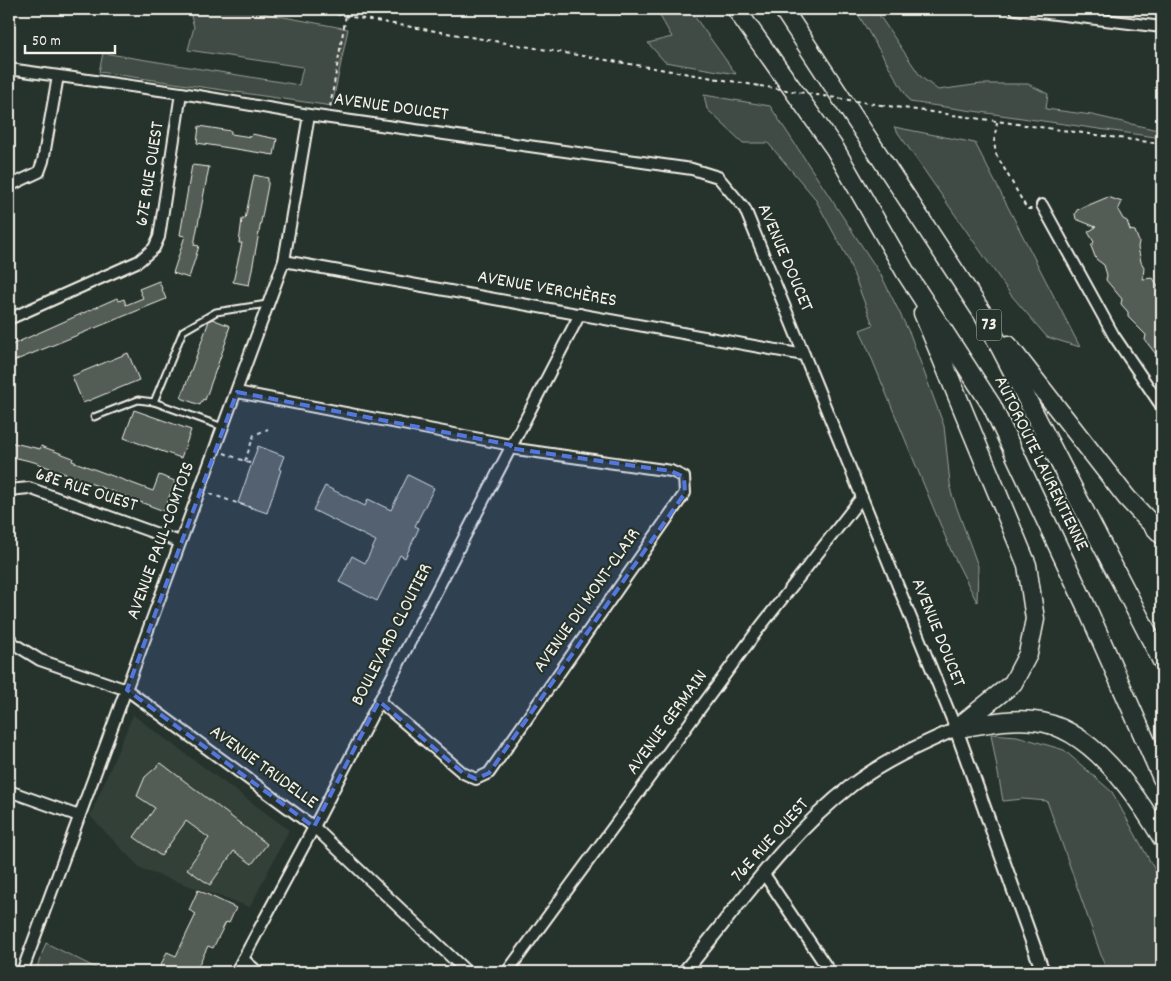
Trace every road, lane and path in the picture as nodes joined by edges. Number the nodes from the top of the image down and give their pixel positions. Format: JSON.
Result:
{"nodes":[{"id":1,"x":305,"y":9,"type":"edge"},
{"id":2,"x":736,"y":9,"type":"edge"},
{"id":3,"x":783,"y":9,"type":"edge"},
{"id":4,"x":1015,"y":9,"type":"edge"},
{"id":5,"x":346,"y":15,"type":"junction"},
{"id":6,"x":1162,"y":27,"type":"edge"},
{"id":7,"x":9,"y":69,"type":"edge"},
{"id":8,"x":58,"y":76,"type":"junction"},
{"id":9,"x":181,"y":93,"type":"junction"},
{"id":10,"x":309,"y":115,"type":"junction"},
{"id":11,"x":328,"y":118,"type":"junction"},
{"id":12,"x":997,"y":122,"type":"junction"},
{"id":13,"x":1162,"y":144,"type":"edge"},
{"id":14,"x":9,"y":186,"type":"edge"},
{"id":15,"x":1042,"y":205,"type":"joint"},
{"id":16,"x":284,"y":260,"type":"junction"},
{"id":17,"x":906,"y":274,"type":"junction"},
{"id":18,"x":268,"y":304,"type":"junction"},
{"id":19,"x":580,"y":314,"type":"junction"},
{"id":20,"x":983,"y":314,"type":"junction"},
{"id":21,"x":9,"y":319,"type":"edge"},
{"id":22,"x":804,"y":355,"type":"junction"},
{"id":23,"x":237,"y":392,"type":"junction"},
{"id":24,"x":154,"y":402,"type":"junction"},
{"id":25,"x":1162,"y":408,"type":"edge"},
{"id":26,"x":94,"y":417,"type":"dead end"},
{"id":27,"x":224,"y":427,"type":"junction"},
{"id":28,"x":268,"y":429,"type":"dead end"},
{"id":29,"x":510,"y":447,"type":"junction"},
{"id":30,"x":215,"y":450,"type":"junction"},
{"id":31,"x":245,"y":461,"type":"junction"},
{"id":32,"x":252,"y":464,"type":"dead end"},
{"id":33,"x":9,"y":490,"type":"edge"},
{"id":34,"x":200,"y":490,"type":"junction"},
{"id":35,"x":862,"y":497,"type":"junction"},
{"id":36,"x":252,"y":508,"type":"dead end"},
{"id":37,"x":1162,"y":535,"type":"edge"},
{"id":38,"x":180,"y":542,"type":"junction"},
{"id":39,"x":9,"y":637,"type":"edge"},
{"id":40,"x":1162,"y":661,"type":"edge"},
{"id":41,"x":127,"y":690,"type":"junction"},
{"id":42,"x":378,"y":701,"type":"junction"},
{"id":43,"x":956,"y":728,"type":"junction"},
{"id":44,"x":1162,"y":778,"type":"edge"},
{"id":45,"x":9,"y":791,"type":"edge"},
{"id":46,"x":79,"y":816,"type":"junction"},
{"id":47,"x":314,"y":827,"type":"junction"},
{"id":48,"x":1162,"y":838,"type":"edge"},
{"id":49,"x":764,"y":874,"type":"junction"},
{"id":50,"x":243,"y":959,"type":"junction"},
{"id":51,"x":22,"y":972,"type":"edge"},
{"id":52,"x":236,"y":972,"type":"edge"},
{"id":53,"x":258,"y":972,"type":"edge"},
{"id":54,"x":467,"y":972,"type":"edge"},
{"id":55,"x":507,"y":972,"type":"edge"},
{"id":56,"x":684,"y":972,"type":"edge"},
{"id":57,"x":830,"y":972,"type":"edge"},
{"id":58,"x":1043,"y":972,"type":"edge"}],
"edges":[{"from":1,"to":5,"type":"path"},
{"from":2,"to":17,"type":"highway","name":"AUTOROUTE LAURENTIENNE","number":"73"},
{"from":3,"to":20,"type":"highway","name":"AUTOROUTE LAURENTIENNE","number":"73"},
{"from":4,"to":6,"type":"street"},
{"from":5,"to":11,"type":"path"},
{"from":5,"to":12,"type":"path","bridge":true},
{"from":7,"to":8,"type":"street","name":"AVENUE DOUCET"},
{"from":8,"to":9,"type":"street","name":"AVENUE DOUCET"},
{"from":8,"to":14,"type":"street"},
{"from":9,"to":10,"type":"street","name":"AVENUE DOUCET"},
{"from":9,"to":21,"type":"street","name":"67E RUE OUEST"},
{"from":10,"to":11,"type":"street","name":"AVENUE DOUCET"},
{"from":10,"to":16,"type":"street","name":"AVENUE PAUL-COMTOIS"},
{"from":11,"to":22,"type":"street","name":"AVENUE DOUCET"},
{"from":12,"to":13,"type":"path"},
{"from":12,"to":15,"type":"path"},
{"from":15,"to":25,"type":"street"},
{"from":16,"to":18,"type":"street","name":"AVENUE PAUL-COMTOIS"},
{"from":16,"to":19,"type":"street","name":"AVENUE VERCHÈRES"},
{"from":17,"to":43,"type":"highway"},
{"from":17,"to":44,"type":"highway","name":"AUTOROUTE LAURENTIENNE","number":"73"},
{"from":18,"to":23,"type":"street","name":"AVENUE PAUL-COMTOIS"},
{"from":18,"to":24,"type":"lane"},
{"from":19,"to":22,"type":"street","name":"AVENUE VERCHÈRES"},
{"from":19,"to":29,"type":"street","name":"BOULEVARD CLOUTIER"},
{"from":20,"to":37,"type":"highway"},
{"from":20,"to":40,"type":"highway","name":"AUTOROUTE LAURENTIENNE","number":"73"},
{"from":22,"to":35,"type":"street","name":"AVENUE DOUCET"},
{"from":23,"to":27,"type":"street","name":"AVENUE PAUL-COMTOIS"},
{"from":23,"to":29,"type":"street","name":"AVENUE DU MONT-CLAIR"},
{"from":24,"to":26,"type":"lane"},
{"from":24,"to":27,"type":"lane"},
{"from":27,"to":30,"type":"street","name":"AVENUE PAUL-COMTOIS"},
{"from":28,"to":31,"type":"path"},
{"from":29,"to":42,"type":"street","name":"BOULEVARD CLOUTIER"},
{"from":29,"to":42,"type":"street","name":"AVENUE DU MONT-CLAIR"},
{"from":30,"to":31,"type":"path"},
{"from":30,"to":34,"type":"street","name":"AVENUE PAUL-COMTOIS"},
{"from":31,"to":32,"type":"path"},
{"from":33,"to":38,"type":"street","name":"68E RUE OUEST"},
{"from":34,"to":36,"type":"path"},
{"from":34,"to":38,"type":"street","name":"AVENUE PAUL-COMTOIS"},
{"from":35,"to":43,"type":"street","name":"AVENUE DOUCET"},
{"from":35,"to":55,"type":"street","name":"AVENUE GERMAIN"},
{"from":38,"to":41,"type":"street","name":"AVENUE PAUL-COMTOIS"},
{"from":39,"to":41,"type":"street","name":"AVENUE TRUDELLE"},
{"from":41,"to":46,"type":"street","name":"AVENUE PAUL-COMTOIS"},
{"from":41,"to":47,"type":"street","name":"AVENUE TRUDELLE"},
{"from":42,"to":47,"type":"street","name":"BOULEVARD CLOUTIER"},
{"from":43,"to":48,"type":"highway"},
{"from":43,"to":49,"type":"street","name":"76E RUE OUEST"},
{"from":43,"to":58,"type":"street","name":"AVENUE DOUCET"},
{"from":45,"to":46,"type":"street"},
{"from":46,"to":51,"type":"street","name":"AVENUE PAUL-COMTOIS"},
{"from":47,"to":50,"type":"street","name":"BOULEVARD CLOUTIER"},
{"from":47,"to":54,"type":"street","name":"AVENUE TRUDELLE"},
{"from":49,"to":56,"type":"street","name":"76E RUE OUEST"},
{"from":49,"to":57,"type":"street"},
{"from":50,"to":52,"type":"street","name":"BOULEVARD CLOUTIER"},
{"from":50,"to":53,"type":"street"}]}
